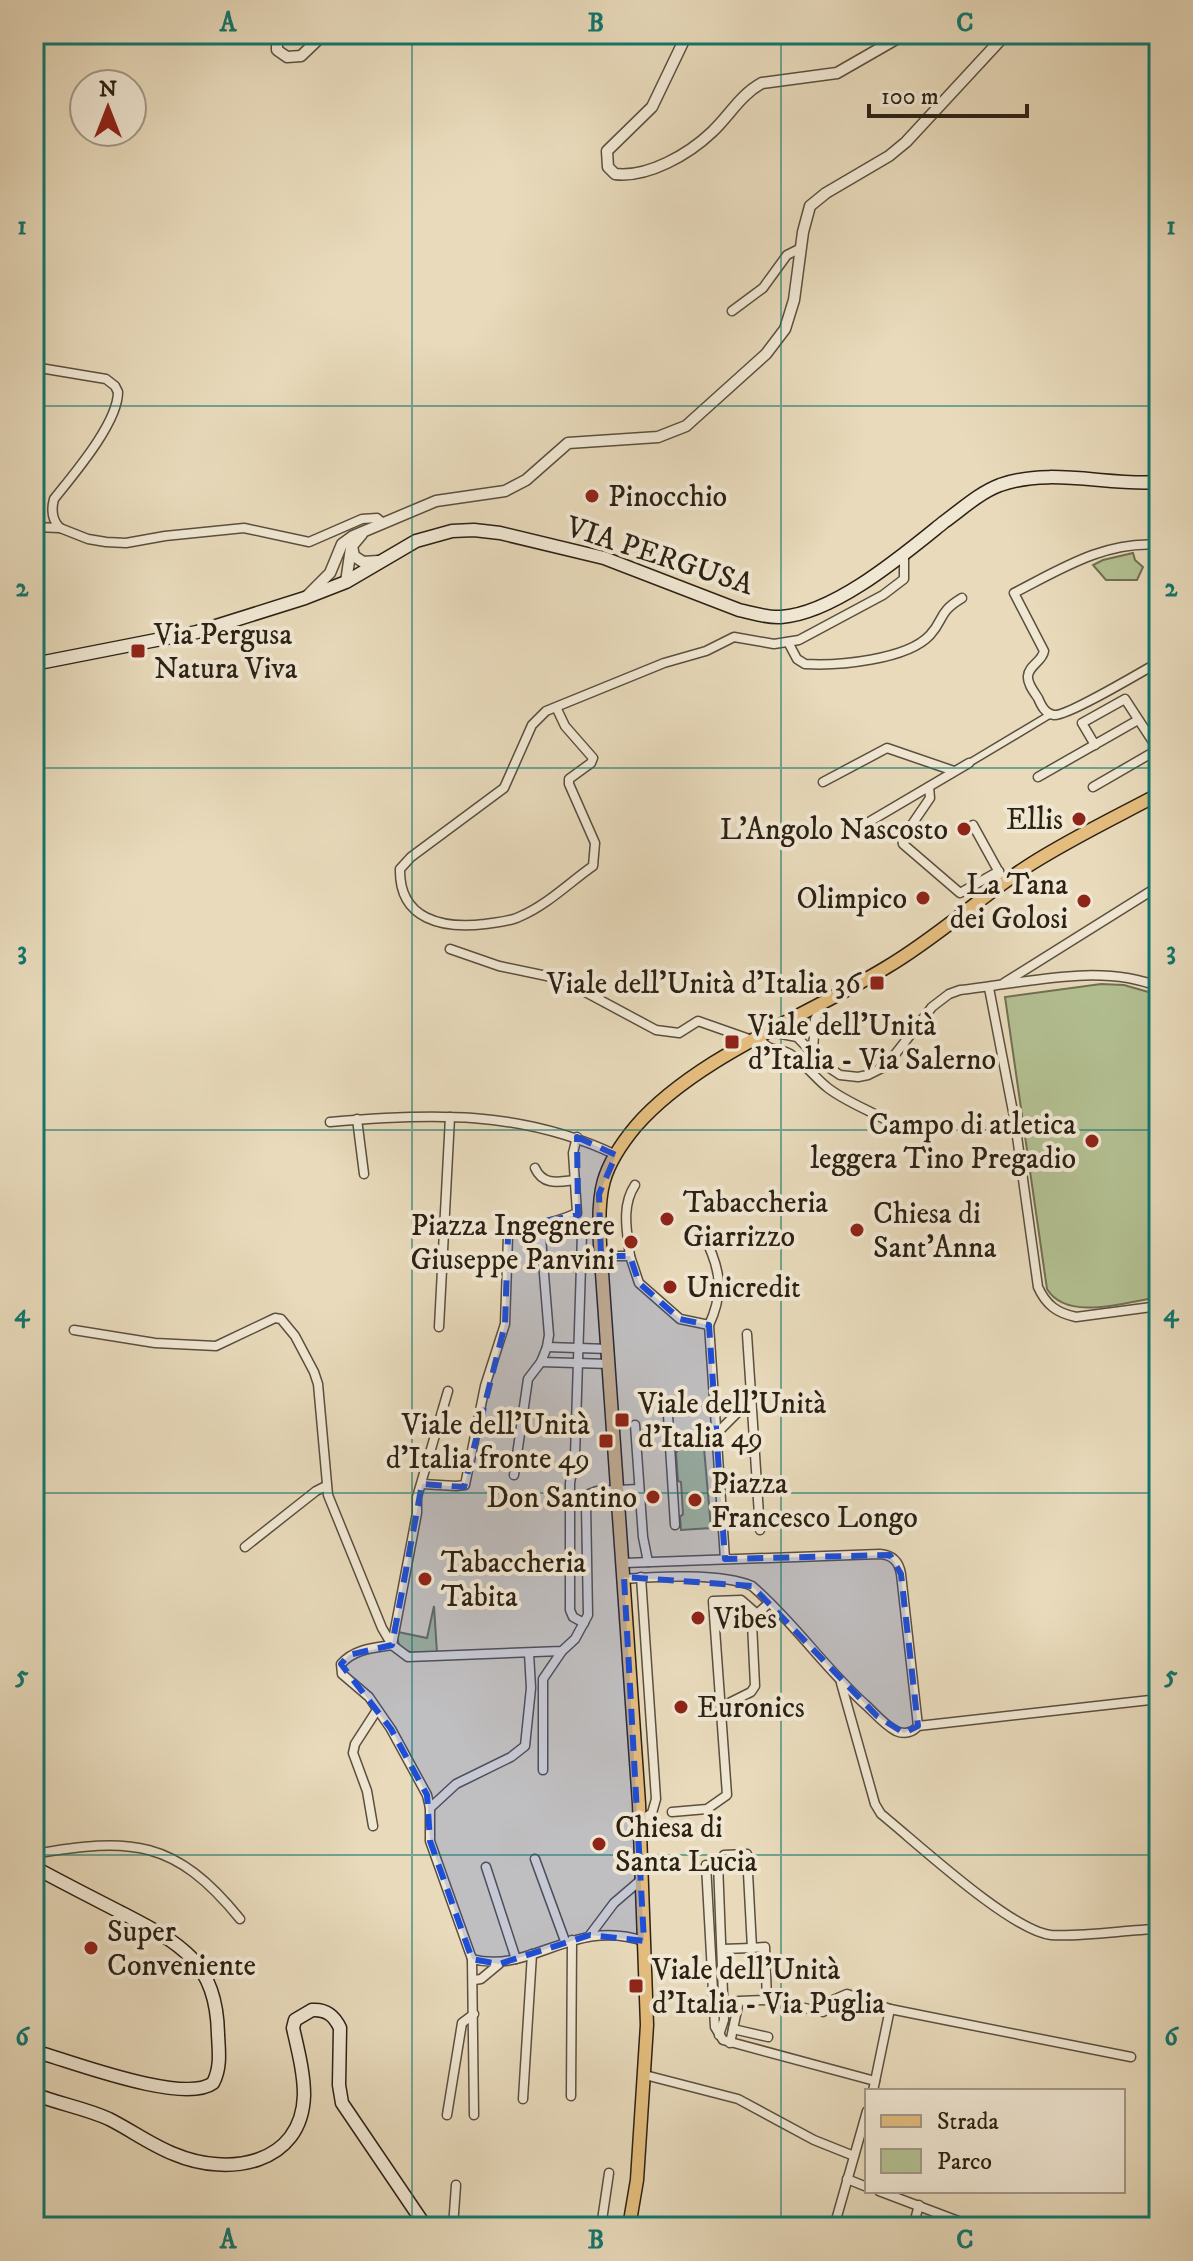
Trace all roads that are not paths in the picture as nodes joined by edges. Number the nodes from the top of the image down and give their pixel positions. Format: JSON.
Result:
{"nodes":[{"id":1,"x":277,"y":34,"type":"edge"},
{"id":2,"x":324,"y":34,"type":"edge"},
{"id":3,"x":687,"y":34,"type":"edge"},
{"id":4,"x":905,"y":34,"type":"edge"},
{"id":5,"x":1006,"y":34,"type":"edge"},
{"id":6,"x":801,"y":248,"type":"junction"},
{"id":7,"x":732,"y":311,"type":"dead end"},
{"id":8,"x":34,"y":367,"type":"edge"},
{"id":9,"x":1159,"y":482,"type":"edge"},
{"id":10,"x":383,"y":523,"type":"junction"},
{"id":11,"x":34,"y":527,"type":"edge"},
{"id":12,"x":60,"y":528,"type":"junction"},
{"id":13,"x":363,"y":532,"type":"junction"},
{"id":14,"x":1159,"y":545,"type":"edge"},
{"id":15,"x":352,"y":546,"type":"junction"},
{"id":16,"x":904,"y":554,"type":"junction"},
{"id":17,"x":335,"y":560,"type":"junction"},
{"id":18,"x":383,"y":560,"type":"junction"},
{"id":19,"x":346,"y":582,"type":"junction"},
{"id":20,"x":305,"y":598,"type":"junction"},
{"id":21,"x":962,"y":598,"type":"dead end"},
{"id":22,"x":788,"y":642,"type":"junction"},
{"id":23,"x":1159,"y":662,"type":"edge"},
{"id":24,"x":34,"y":664,"type":"edge"},
{"id":25,"x":556,"y":707,"type":"junction"},
{"id":26,"x":1051,"y":714,"type":"junction"},
{"id":27,"x":1138,"y":720,"type":"junction"},
{"id":28,"x":1095,"y":745,"type":"junction"},
{"id":29,"x":1158,"y":750,"type":"edge"},
{"id":30,"x":969,"y":763,"type":"joint"},
{"id":31,"x":954,"y":771,"type":"junction"},
{"id":32,"x":1038,"y":777,"type":"dead end"},
{"id":33,"x":823,"y":782,"type":"dead end"},
{"id":34,"x":929,"y":787,"type":"junction"},
{"id":35,"x":1093,"y":787,"type":"dead end"},
{"id":36,"x":1159,"y":794,"type":"edge"},
{"id":37,"x":973,"y":825,"type":"dead end"},
{"id":38,"x":857,"y":829,"type":"dead end"},
{"id":39,"x":1002,"y":877,"type":"junction"},
{"id":40,"x":1159,"y":886,"type":"edge"},
{"id":41,"x":450,"y":949,"type":"dead end"},
{"id":42,"x":1000,"y":986,"type":"junction"},
{"id":43,"x":1159,"y":987,"type":"edge"},
{"id":44,"x":989,"y":988,"type":"junction"},
{"id":45,"x":824,"y":1002,"type":"junction"},
{"id":46,"x":798,"y":1017,"type":"junction"},
{"id":47,"x":814,"y":1027,"type":"junction"},
{"id":48,"x":760,"y":1036,"type":"junction"},
{"id":49,"x":797,"y":1037,"type":"junction"},
{"id":50,"x":813,"y":1052,"type":"junction"},
{"id":51,"x":450,"y":1117,"type":"junction"},
{"id":52,"x":357,"y":1119,"type":"junction"},
{"id":53,"x":884,"y":1119,"type":"dead end"},
{"id":54,"x":330,"y":1122,"type":"dead end"},
{"id":55,"x":577,"y":1137,"type":"junction"},
{"id":56,"x":616,"y":1155,"type":"junction"},
{"id":57,"x":535,"y":1168,"type":"dead end"},
{"id":58,"x":364,"y":1174,"type":"dead end"},
{"id":59,"x":575,"y":1180,"type":"junction"},
{"id":60,"x":635,"y":1185,"type":"dead end"},
{"id":61,"x":540,"y":1225,"type":"junction"},
{"id":62,"x":582,"y":1234,"type":"dead end"},
{"id":63,"x":703,"y":1234,"type":"dead end"},
{"id":64,"x":601,"y":1256,"type":"junction"},
{"id":65,"x":630,"y":1256,"type":"junction"},
{"id":66,"x":1159,"y":1306,"type":"edge"},
{"id":67,"x":34,"y":1325,"type":"edge"},
{"id":68,"x":709,"y":1325,"type":"junction"},
{"id":69,"x":439,"y":1327,"type":"dead end"},
{"id":70,"x":74,"y":1330,"type":"dead end"},
{"id":71,"x":747,"y":1334,"type":"dead end"},
{"id":72,"x":547,"y":1347,"type":"junction"},
{"id":73,"x":578,"y":1349,"type":"junction"},
{"id":74,"x":609,"y":1349,"type":"junction"},
{"id":75,"x":34,"y":1360,"type":"edge"},
{"id":76,"x":541,"y":1362,"type":"junction"},
{"id":77,"x":579,"y":1363,"type":"junction"},
{"id":78,"x":610,"y":1364,"type":"junction"},
{"id":79,"x":448,"y":1391,"type":"dead end"},
{"id":80,"x":751,"y":1399,"type":"junction"},
{"id":81,"x":668,"y":1415,"type":"dead end"},
{"id":82,"x":635,"y":1425,"type":"dead end"},
{"id":83,"x":717,"y":1437,"type":"junction"},
{"id":84,"x":670,"y":1444,"type":"junction"},
{"id":85,"x":514,"y":1475,"type":"dead end"},
{"id":86,"x":422,"y":1484,"type":"junction"},
{"id":87,"x":326,"y":1486,"type":"junction"},
{"id":88,"x":639,"y":1489,"type":"junction"},
{"id":89,"x":619,"y":1490,"type":"junction"},
{"id":90,"x":675,"y":1525,"type":"dead end"},
{"id":91,"x":760,"y":1530,"type":"dead end"},
{"id":92,"x":245,"y":1547,"type":"dead end"},
{"id":93,"x":725,"y":1559,"type":"junction"},
{"id":94,"x":651,"y":1562,"type":"junction"},
{"id":95,"x":624,"y":1563,"type":"junction"},
{"id":96,"x":641,"y":1577,"type":"junction"},
{"id":97,"x":654,"y":1577,"type":"junction"},
{"id":98,"x":624,"y":1579,"type":"junction"},
{"id":99,"x":769,"y":1603,"type":"junction"},
{"id":100,"x":757,"y":1614,"type":"junction"},
{"id":101,"x":584,"y":1623,"type":"junction"},
{"id":102,"x":392,"y":1645,"type":"junction"},
{"id":103,"x":562,"y":1651,"type":"junction"},
{"id":104,"x":529,"y":1653,"type":"junction"},
{"id":105,"x":841,"y":1683,"type":"junction"},
{"id":106,"x":1159,"y":1699,"type":"edge"},
{"id":107,"x":721,"y":1707,"type":"junction"},
{"id":108,"x":377,"y":1710,"type":"junction"},
{"id":109,"x":918,"y":1726,"type":"junction"},
{"id":110,"x":543,"y":1770,"type":"dead end"},
{"id":111,"x":430,"y":1808,"type":"junction"},
{"id":112,"x":672,"y":1812,"type":"dead end"},
{"id":113,"x":640,"y":1821,"type":"junction"},
{"id":114,"x":373,"y":1826,"type":"dead end"},
{"id":115,"x":34,"y":1854,"type":"edge"},
{"id":116,"x":535,"y":1859,"type":"dead end"},
{"id":117,"x":706,"y":1865,"type":"dead end"},
{"id":118,"x":34,"y":1867,"type":"edge"},
{"id":119,"x":486,"y":1867,"type":"dead end"},
{"id":120,"x":642,"y":1879,"type":"junction"},
{"id":121,"x":240,"y":1919,"type":"dead end"},
{"id":122,"x":1157,"y":1929,"type":"dead end"},
{"id":123,"x":590,"y":1935,"type":"junction"},
{"id":124,"x":568,"y":1940,"type":"junction"},
{"id":125,"x":644,"y":1941,"type":"junction"},
{"id":126,"x":752,"y":1948,"type":"junction"},
{"id":127,"x":722,"y":1949,"type":"junction"},
{"id":128,"x":532,"y":1954,"type":"junction"},
{"id":129,"x":472,"y":1959,"type":"junction"},
{"id":130,"x":516,"y":1959,"type":"junction"},
{"id":131,"x":499,"y":1964,"type":"junction"},
{"id":132,"x":474,"y":1980,"type":"junction"},
{"id":133,"x":800,"y":2007,"type":"dead end"},
{"id":134,"x":890,"y":2009,"type":"junction"},
{"id":135,"x":474,"y":2014,"type":"junction"},
{"id":136,"x":733,"y":2029,"type":"junction"},
{"id":137,"x":719,"y":2035,"type":"junction"},
{"id":138,"x":768,"y":2037,"type":"dead end"},
{"id":139,"x":730,"y":2043,"type":"junction"},
{"id":140,"x":34,"y":2054,"type":"edge"},
{"id":141,"x":1131,"y":2057,"type":"dead end"},
{"id":142,"x":645,"y":2075,"type":"junction"},
{"id":143,"x":874,"y":2086,"type":"edge"},
{"id":144,"x":34,"y":2094,"type":"edge"},
{"id":145,"x":571,"y":2096,"type":"dead end"},
{"id":146,"x":523,"y":2099,"type":"dead end"},
{"id":147,"x":447,"y":2115,"type":"dead end"},
{"id":148,"x":474,"y":2115,"type":"dead end"},
{"id":149,"x":865,"y":2118,"type":"edge"},
{"id":150,"x":854,"y":2156,"type":"junction"},
{"id":151,"x":609,"y":2173,"type":"dead end"},
{"id":152,"x":847,"y":2179,"type":"junction"},
{"id":153,"x":456,"y":2185,"type":"dead end"},
{"id":154,"x":865,"y":2186,"type":"edge"},
{"id":155,"x":885,"y":2193,"type":"edge"},
{"id":156,"x":919,"y":2205,"type":"junction"},
{"id":157,"x":426,"y":2227,"type":"edge"},
{"id":158,"x":453,"y":2227,"type":"edge"},
{"id":159,"x":601,"y":2227,"type":"edge"},
{"id":160,"x":629,"y":2227,"type":"edge"},
{"id":161,"x":834,"y":2227,"type":"edge"},
{"id":162,"x":913,"y":2227,"type":"edge"},
{"id":163,"x":974,"y":2227,"type":"edge"}],
"edges":[{"from":1,"to":2,"type":"street"},
{"from":3,"to":4,"type":"street"},
{"from":5,"to":6,"type":"street"},
{"from":6,"to":7,"type":"street"},
{"from":6,"to":10,"type":"street"},
{"from":8,"to":12,"type":"street"},
{"from":9,"to":16,"type":"main road","name":"VIA PERGUSA"},
{"from":10,"to":12,"type":"street"},
{"from":10,"to":13,"type":"street"},
{"from":11,"to":12,"type":"street"},
{"from":13,"to":15,"type":"street"},
{"from":13,"to":17,"type":"street"},
{"from":14,"to":26,"type":"street"},
{"from":15,"to":18,"type":"street"},
{"from":15,"to":19,"type":"street"},
{"from":16,"to":18,"type":"main road","name":"VIA PERGUSA"},
{"from":16,"to":22,"type":"street"},
{"from":17,"to":19,"type":"street"},
{"from":17,"to":20,"type":"street"},
{"from":18,"to":19,"type":"main road","name":"VIA PERGUSA"},
{"from":19,"to":20,"type":"main road","name":"VIA PERGUSA"},
{"from":20,"to":24,"type":"main road","name":"VIA PERGUSA"},
{"from":21,"to":22,"type":"street"},
{"from":22,"to":25,"type":"street"},
{"from":23,"to":26,"type":"street"},
{"from":25,"to":25,"type":"street"},
{"from":26,"to":30,"type":"street"},
{"from":27,"to":28,"type":"street"},
{"from":27,"to":28,"type":"street"},
{"from":27,"to":29,"type":"street"},
{"from":28,"to":32,"type":"street"},
{"from":29,"to":35,"type":"street"},
{"from":30,"to":31,"type":"street"},
{"from":31,"to":33,"type":"street"},
{"from":31,"to":34,"type":"street"},
{"from":34,"to":38,"type":"street"},
{"from":34,"to":39,"type":"street"},
{"from":36,"to":39,"type":"main road"},
{"from":37,"to":39,"type":"street"},
{"from":39,"to":45,"type":"main road"},
{"from":40,"to":42,"type":"street"},
{"from":41,"to":48,"type":"street"},
{"from":42,"to":43,"type":"street"},
{"from":42,"to":44,"type":"street"},
{"from":44,"to":50,"type":"street"},
{"from":44,"to":66,"type":"street"},
{"from":45,"to":46,"type":"main road"},
{"from":45,"to":47,"type":"street"},
{"from":46,"to":47,"type":"street"},
{"from":46,"to":48,"type":"main road"},
{"from":46,"to":49,"type":"street"},
{"from":47,"to":50,"type":"street"},
{"from":48,"to":49,"type":"street"},
{"from":48,"to":53,"type":"street"},
{"from":48,"to":56,"type":"main road"},
{"from":49,"to":50,"type":"street"},
{"from":51,"to":52,"type":"street"},
{"from":51,"to":55,"type":"street"},
{"from":51,"to":69,"type":"street"},
{"from":52,"to":54,"type":"street"},
{"from":52,"to":58,"type":"street"},
{"from":55,"to":56,"type":"street"},
{"from":55,"to":59,"type":"street"},
{"from":56,"to":64,"type":"main road"},
{"from":57,"to":59,"type":"street"},
{"from":59,"to":61,"type":"street"},
{"from":60,"to":65,"type":"street"},
{"from":61,"to":72,"type":"street"},
{"from":61,"to":86,"type":"street"},
{"from":62,"to":73,"type":"street"},
{"from":63,"to":68,"type":"street"},
{"from":64,"to":65,"type":"street"},
{"from":64,"to":74,"type":"main road"},
{"from":65,"to":68,"type":"street"},
{"from":67,"to":75,"type":"main road"},
{"from":68,"to":83,"type":"street"},
{"from":70,"to":87,"type":"street"},
{"from":71,"to":80,"type":"street"},
{"from":72,"to":73,"type":"street"},
{"from":72,"to":76,"type":"street"},
{"from":73,"to":74,"type":"street"},
{"from":73,"to":77,"type":"street"},
{"from":74,"to":78,"type":"main road"},
{"from":76,"to":77,"type":"street"},
{"from":76,"to":85,"type":"street"},
{"from":77,"to":78,"type":"street"},
{"from":77,"to":101,"type":"street"},
{"from":78,"to":89,"type":"main road"},
{"from":79,"to":86,"type":"street"},
{"from":80,"to":83,"type":"street"},
{"from":80,"to":91,"type":"street"},
{"from":81,"to":84,"type":"street"},
{"from":82,"to":88,"type":"street"},
{"from":83,"to":84,"type":"street"},
{"from":83,"to":93,"type":"street"},
{"from":84,"to":90,"type":"street"},
{"from":86,"to":102,"type":"street"},
{"from":87,"to":92,"type":"street"},
{"from":87,"to":102,"type":"street"},
{"from":88,"to":89,"type":"street"},
{"from":88,"to":94,"type":"street"},
{"from":89,"to":95,"type":"main road"},
{"from":89,"to":101,"type":"street"},
{"from":93,"to":94,"type":"street"},
{"from":93,"to":109,"type":"street"},
{"from":94,"to":95,"type":"street"},
{"from":94,"to":97,"type":"street"},
{"from":95,"to":98,"type":"main road"},
{"from":96,"to":97,"type":"street"},
{"from":96,"to":98,"type":"street"},
{"from":96,"to":113,"type":"street"},
{"from":97,"to":99,"type":"street"},
{"from":98,"to":113,"type":"main road"},
{"from":99,"to":100,"type":"street"},
{"from":99,"to":105,"type":"street"},
{"from":100,"to":107,"type":"street"},
{"from":100,"to":107,"type":"street"},
{"from":101,"to":103,"type":"street"},
{"from":102,"to":104,"type":"street"},
{"from":102,"to":108,"type":"street"},
{"from":103,"to":104,"type":"street"},
{"from":103,"to":110,"type":"street"},
{"from":104,"to":111,"type":"street"},
{"from":105,"to":109,"type":"street"},
{"from":105,"to":122,"type":"street"},
{"from":106,"to":109,"type":"street"},
{"from":107,"to":112,"type":"street"},
{"from":108,"to":111,"type":"street"},
{"from":108,"to":114,"type":"street"},
{"from":111,"to":129,"type":"street"},
{"from":113,"to":120,"type":"main road"},
{"from":115,"to":121,"type":"street"},
{"from":116,"to":124,"type":"street"},
{"from":117,"to":137,"type":"street"},
{"from":118,"to":140,"type":"main road"},
{"from":119,"to":130,"type":"street"},
{"from":120,"to":123,"type":"street"},
{"from":120,"to":125,"type":"main road"},
{"from":123,"to":124,"type":"street"},
{"from":123,"to":125,"type":"street"},
{"from":124,"to":128,"type":"street"},
{"from":124,"to":145,"type":"street"},
{"from":125,"to":142,"type":"main road"},
{"from":126,"to":127,"type":"street"},
{"from":126,"to":127,"type":"street"},
{"from":126,"to":136,"type":"street"},
{"from":127,"to":137,"type":"street"},
{"from":128,"to":130,"type":"street"},
{"from":128,"to":146,"type":"street"},
{"from":129,"to":131,"type":"street"},
{"from":129,"to":132,"type":"street"},
{"from":130,"to":131,"type":"street"},
{"from":131,"to":132,"type":"street"},
{"from":132,"to":135,"type":"street"},
{"from":133,"to":134,"type":"street"},
{"from":134,"to":141,"type":"street"},
{"from":134,"to":143,"type":"street"},
{"from":135,"to":147,"type":"street"},
{"from":135,"to":148,"type":"street"},
{"from":136,"to":138,"type":"street"},
{"from":136,"to":139,"type":"street"},
{"from":137,"to":139,"type":"street"},
{"from":139,"to":143,"type":"street"},
{"from":142,"to":150,"type":"street"},
{"from":142,"to":160,"type":"main road"},
{"from":144,"to":157,"type":"main road"},
{"from":149,"to":150,"type":"street"},
{"from":150,"to":152,"type":"street"},
{"from":151,"to":159,"type":"street"},
{"from":152,"to":154,"type":"street"},
{"from":152,"to":161,"type":"street"},
{"from":153,"to":158,"type":"street"},
{"from":155,"to":156,"type":"street"},
{"from":156,"to":162,"type":"street"},
{"from":156,"to":163,"type":"street"}]}
